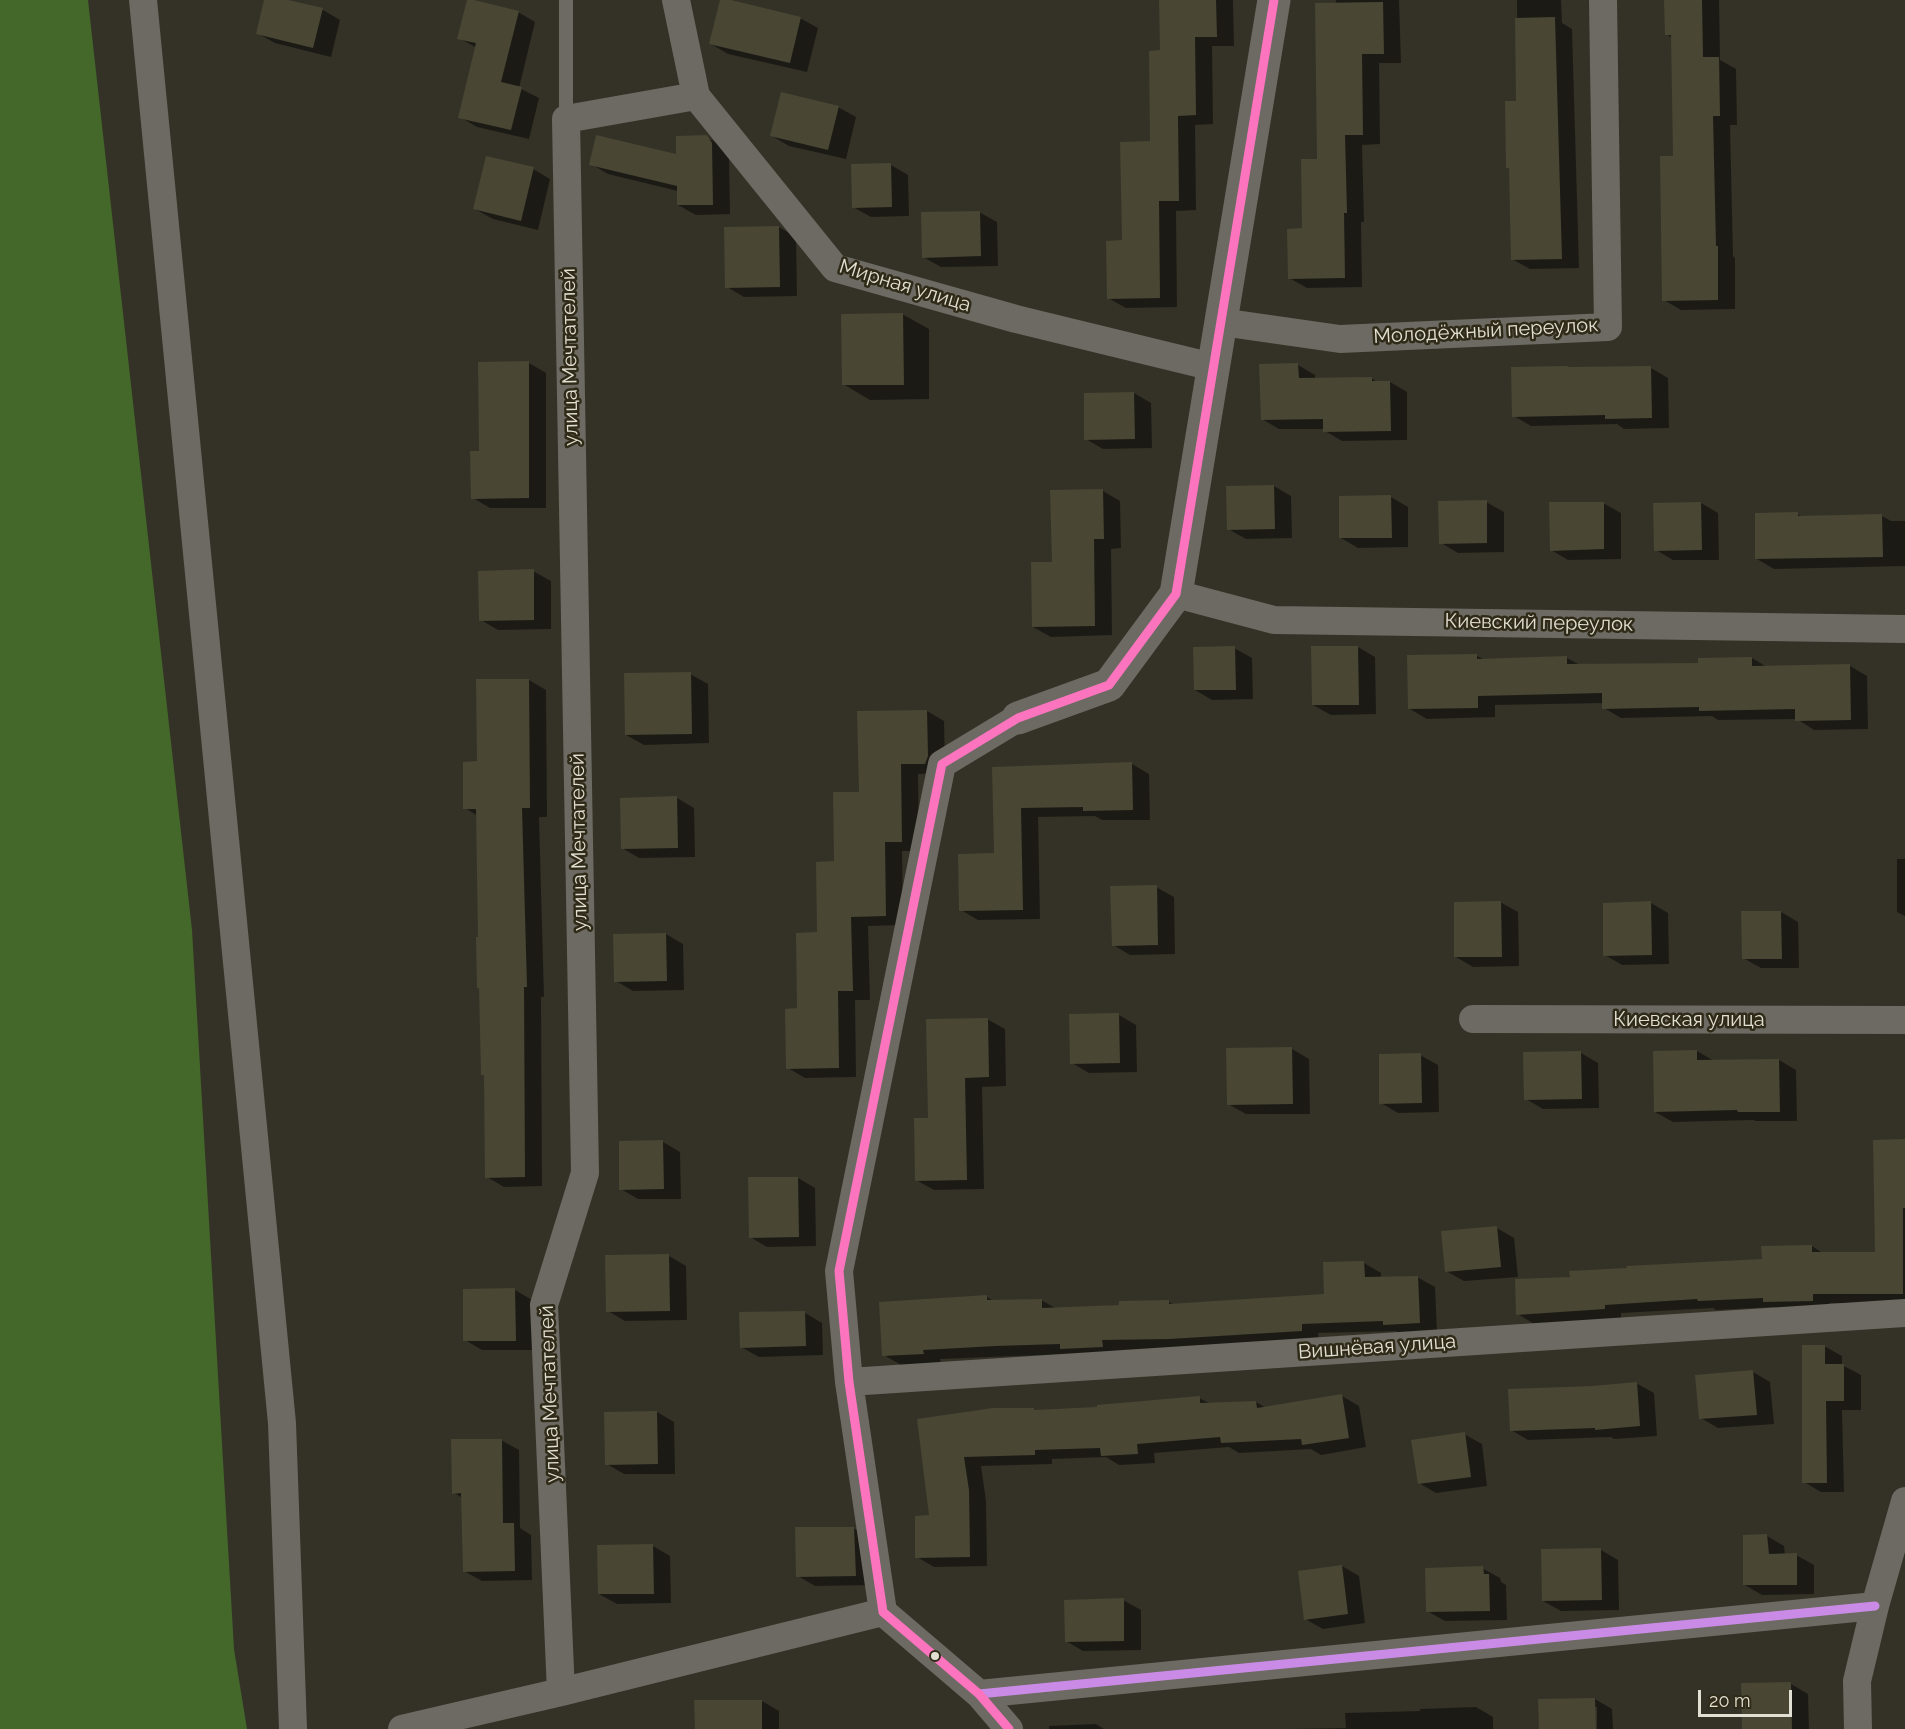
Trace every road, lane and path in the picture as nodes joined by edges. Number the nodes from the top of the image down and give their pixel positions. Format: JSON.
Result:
{"nodes":[{"id":1,"x":142,"y":0,"type":"edge"},
{"id":2,"x":566,"y":0,"type":"edge"},
{"id":3,"x":676,"y":0,"type":"edge"},
{"id":4,"x":1274,"y":0,"type":"edge"},
{"id":5,"x":1603,"y":0,"type":"edge"},
{"id":6,"x":696,"y":96,"type":"junction"},
{"id":7,"x":566,"y":119,"type":"junction"},
{"id":8,"x":1221,"y":322,"type":"junction"},
{"id":9,"x":1213,"y":367,"type":"junction"},
{"id":10,"x":1176,"y":594,"type":"junction"},
{"id":11,"x":1905,"y":629,"type":"edge"},
{"id":12,"x":1018,"y":718,"type":"joint"},
{"id":13,"x":1473,"y":1019,"type":"dead end"},
{"id":14,"x":1905,"y":1020,"type":"edge"},
{"id":15,"x":1905,"y":1312,"type":"edge"},
{"id":16,"x":849,"y":1382,"type":"junction"},
{"id":17,"x":1905,"y":1501,"type":"edge"},
{"id":18,"x":1875,"y":1606,"type":"junction"},
{"id":19,"x":883,"y":1612,"type":"junction"},
{"id":20,"x":561,"y":1692,"type":"junction"},
{"id":21,"x":979,"y":1694,"type":"junction"},
{"id":22,"x":293,"y":1729,"type":"edge"},
{"id":23,"x":402,"y":1729,"type":"edge"},
{"id":24,"x":1009,"y":1729,"type":"edge"},
{"id":25,"x":1858,"y":1729,"type":"edge"}],
"edges":[{"from":1,"to":22,"type":"street"},
{"from":2,"to":7,"type":"lane"},
{"from":3,"to":6,"type":"street","name":"Мирная улица"},
{"from":4,"to":8,"type":"street"},
{"from":5,"to":8,"type":"street","name":"Молодёжный переулок"},
{"from":6,"to":7,"type":"street"},
{"from":6,"to":9,"type":"street","name":"Мирная улица"},
{"from":7,"to":20,"type":"street","name":"улица Мечтателей"},
{"from":8,"to":9,"type":"street"},
{"from":9,"to":10,"type":"street"},
{"from":10,"to":11,"type":"street","name":"Киевский переулок"},
{"from":10,"to":12,"type":"street"},
{"from":12,"to":16,"type":"street"},
{"from":13,"to":14,"type":"street","name":"Киевская улица"},
{"from":15,"to":16,"type":"street","name":"Вишнёвая улица"},
{"from":16,"to":19,"type":"street"},
{"from":17,"to":18,"type":"street"},
{"from":18,"to":21,"type":"street"},
{"from":18,"to":25,"type":"street"},
{"from":19,"to":20,"type":"street"},
{"from":19,"to":21,"type":"street"},
{"from":20,"to":23,"type":"street"},
{"from":21,"to":24,"type":"street"}]}
